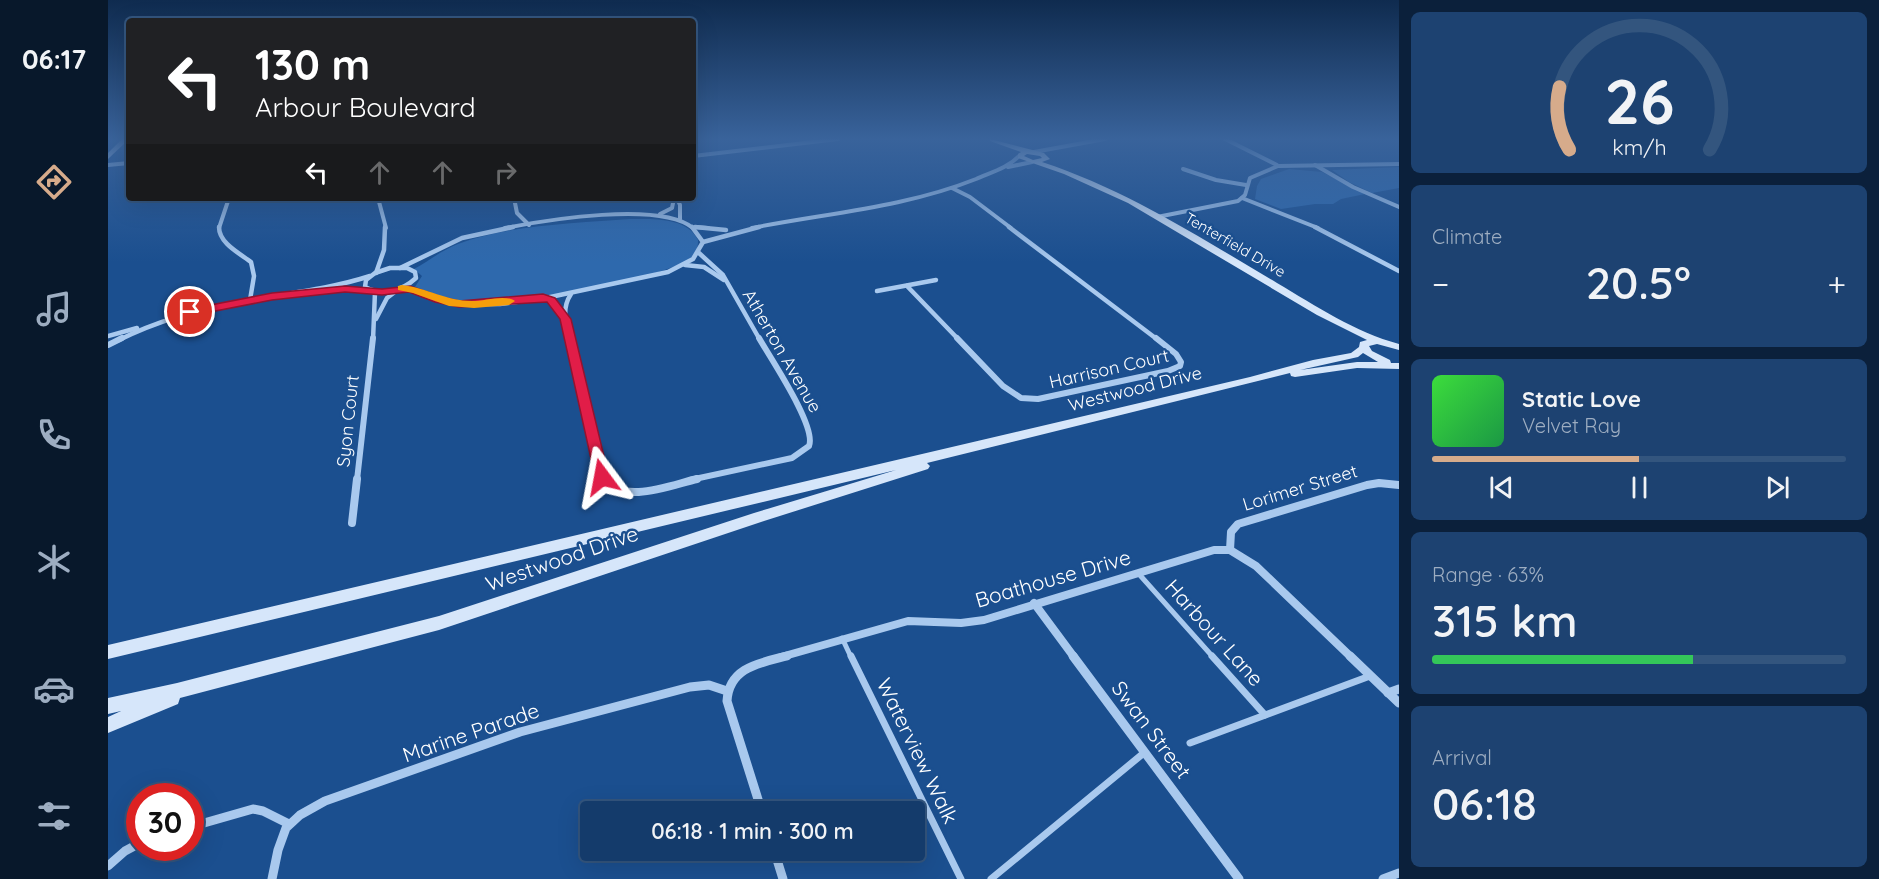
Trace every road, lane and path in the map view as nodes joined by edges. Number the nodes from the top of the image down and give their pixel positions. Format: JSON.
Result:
{"nodes":[{"id":1,"x":972,"y":180,"type":"edge"},
{"id":2,"x":1086,"y":180,"type":"edge"},
{"id":3,"x":1216,"y":180,"type":"edge"},
{"id":4,"x":1250,"y":180,"type":"edge"},
{"id":5,"x":1340,"y":180,"type":"edge"},
{"id":6,"x":1246,"y":185,"type":"junction"},
{"id":7,"x":952,"y":188,"type":"junction"},
{"id":8,"x":1242,"y":198,"type":"junction"},
{"id":9,"x":228,"y":201,"type":"edge"},
{"id":10,"x":379,"y":201,"type":"edge"},
{"id":11,"x":515,"y":201,"type":"edge"},
{"id":12,"x":675,"y":201,"type":"edge"},
{"id":13,"x":678,"y":201,"type":"edge"},
{"id":14,"x":1399,"y":207,"type":"edge"},
{"id":15,"x":518,"y":213,"type":"junction"},
{"id":16,"x":656,"y":215,"type":"junction"},
{"id":17,"x":1157,"y":217,"type":"junction"},
{"id":18,"x":680,"y":219,"type":"junction"},
{"id":19,"x":529,"y":225,"type":"junction"},
{"id":20,"x":693,"y":227,"type":"junction"},
{"id":21,"x":504,"y":229,"type":"junction"},
{"id":22,"x":739,"y":230,"type":"junction"},
{"id":23,"x":703,"y":242,"type":"junction"},
{"id":24,"x":384,"y":250,"type":"junction"},
{"id":25,"x":699,"y":253,"type":"junction"},
{"id":26,"x":682,"y":266,"type":"junction"},
{"id":27,"x":398,"y":268,"type":"junction"},
{"id":28,"x":1399,"y":271,"type":"edge"},
{"id":29,"x":376,"y":273,"type":"junction"},
{"id":30,"x":370,"y":276,"type":"junction"},
{"id":31,"x":936,"y":280,"type":"dead end"},
{"id":32,"x":726,"y":283,"type":"junction"},
{"id":33,"x":907,"y":286,"type":"junction"},
{"id":34,"x":401,"y":289,"type":"junction"},
{"id":35,"x":315,"y":291,"type":"junction"},
{"id":36,"x":372,"y":291,"type":"junction"},
{"id":37,"x":877,"y":291,"type":"dead end"},
{"id":38,"x":572,"y":293,"type":"junction"},
{"id":39,"x":543,"y":298,"type":"junction"},
{"id":40,"x":250,"y":300,"type":"junction"},
{"id":41,"x":1316,"y":310,"type":"junction"},
{"id":42,"x":565,"y":319,"type":"junction"},
{"id":43,"x":158,"y":322,"type":"junction"},
{"id":44,"x":375,"y":322,"type":"junction"},
{"id":45,"x":108,"y":336,"type":"edge"},
{"id":46,"x":1382,"y":342,"type":"junction"},
{"id":47,"x":1399,"y":342,"type":"edge"},
{"id":48,"x":108,"y":345,"type":"edge"},
{"id":49,"x":1399,"y":347,"type":"edge"},
{"id":50,"x":1364,"y":348,"type":"junction"},
{"id":51,"x":1399,"y":365,"type":"edge"},
{"id":52,"x":1252,"y":380,"type":"junction"},
{"id":53,"x":1026,"y":435,"type":"junction"},
{"id":54,"x":1399,"y":485,"type":"edge"},
{"id":55,"x":352,"y":523,"type":"dead end"},
{"id":56,"x":1230,"y":550,"type":"junction"},
{"id":57,"x":1138,"y":573,"type":"junction"},
{"id":58,"x":1034,"y":603,"type":"junction"},
{"id":59,"x":842,"y":638,"type":"junction"},
{"id":60,"x":108,"y":652,"type":"edge"},
{"id":61,"x":1371,"y":676,"type":"junction"},
{"id":62,"x":226,"y":678,"type":"junction"},
{"id":63,"x":1399,"y":689,"type":"edge"},
{"id":64,"x":727,"y":691,"type":"junction"},
{"id":65,"x":1388,"y":693,"type":"junction"},
{"id":66,"x":1399,"y":703,"type":"edge"},
{"id":67,"x":108,"y":706,"type":"edge"},
{"id":68,"x":1265,"y":715,"type":"junction"},
{"id":69,"x":108,"y":725,"type":"edge"},
{"id":70,"x":1190,"y":743,"type":"dead end"},
{"id":71,"x":1145,"y":752,"type":"junction"},
{"id":72,"x":759,"y":801,"type":"edge"},
{"id":73,"x":204,"y":823,"type":"edge"},
{"id":74,"x":289,"y":824,"type":"junction"},
{"id":75,"x":126,"y":850,"type":"edge"},
{"id":76,"x":777,"y":861,"type":"edge"},
{"id":77,"x":108,"y":866,"type":"edge"},
{"id":78,"x":1399,"y":873,"type":"edge"},
{"id":79,"x":272,"y":879,"type":"edge"},
{"id":80,"x":783,"y":879,"type":"edge"},
{"id":81,"x":961,"y":879,"type":"edge"},
{"id":82,"x":990,"y":879,"type":"edge"},
{"id":83,"x":1239,"y":879,"type":"edge"},
{"id":84,"x":1383,"y":879,"type":"edge"}],
"edges":[{"from":1,"to":7,"type":"street"},
{"from":2,"to":17,"type":"street","name":"Tenterfield Drive"},
{"from":3,"to":6,"type":"street"},
{"from":4,"to":6,"type":"street"},
{"from":5,"to":14,"type":"street"},
{"from":6,"to":8,"type":"street"},
{"from":7,"to":22,"type":"street"},
{"from":7,"to":33,"type":"street","name":"Harrison Court"},
{"from":8,"to":17,"type":"street"},
{"from":8,"to":28,"type":"street"},
{"from":9,"to":40,"type":"street"},
{"from":10,"to":24,"type":"street"},
{"from":11,"to":15,"type":"street"},
{"from":12,"to":16,"type":"street"},
{"from":13,"to":18,"type":"street"},
{"from":15,"to":19,"type":"street"},
{"from":15,"to":21,"type":"street"},
{"from":16,"to":18,"type":"street"},
{"from":16,"to":19,"type":"street"},
{"from":17,"to":41,"type":"street","name":"Tenterfield Drive"},
{"from":18,"to":20,"type":"street"},
{"from":19,"to":21,"type":"street"},
{"from":20,"to":22,"type":"street"},
{"from":20,"to":23,"type":"street"},
{"from":21,"to":27,"type":"street"},
{"from":22,"to":23,"type":"street"},
{"from":23,"to":25,"type":"street"},
{"from":24,"to":27,"type":"street"},
{"from":24,"to":29,"type":"street"},
{"from":25,"to":26,"type":"street"},
{"from":25,"to":32,"type":"street","name":"Atherton Avenue"},
{"from":26,"to":32,"type":"street"},
{"from":26,"to":38,"type":"street"},
{"from":27,"to":29,"type":"street"},
{"from":27,"to":34,"type":"street"},
{"from":29,"to":30,"type":"street"},
{"from":30,"to":35,"type":"street"},
{"from":30,"to":36,"type":"street","name":"Syon Court"},
{"from":31,"to":33,"type":"street"},
{"from":32,"to":42,"type":"street","name":"Atherton Avenue"},
{"from":33,"to":37,"type":"street"},
{"from":34,"to":36,"type":"street"},
{"from":34,"to":39,"type":"street"},
{"from":34,"to":44,"type":"street"},
{"from":35,"to":36,"type":"street"},
{"from":35,"to":40,"type":"street"},
{"from":36,"to":44,"type":"street","name":"Syon Court"},
{"from":38,"to":39,"type":"street"},
{"from":38,"to":42,"type":"street"},
{"from":39,"to":42,"type":"street"},
{"from":40,"to":43,"type":"street"},
{"from":41,"to":46,"type":"street","name":"Tenterfield Drive"},
{"from":41,"to":50,"type":"street","name":"Tenterfield Drive"},
{"from":43,"to":45,"type":"street"},
{"from":43,"to":48,"type":"street"},
{"from":44,"to":55,"type":"street","name":"Syon Court"},
{"from":46,"to":47,"type":"street"},
{"from":46,"to":49,"type":"street","name":"Tenterfield Drive"},
{"from":46,"to":50,"type":"street","name":"Westwood Drive"},
{"from":50,"to":51,"type":"street","name":"Tenterfield Drive"},
{"from":50,"to":52,"type":"street","name":"Westwood Drive"},
{"from":51,"to":52,"type":"street","name":"Westwood Drive"},
{"from":52,"to":53,"type":"street","name":"Westwood Drive"},
{"from":53,"to":60,"type":"street","name":"Westwood Drive"},
{"from":53,"to":62,"type":"street","name":"Westwood Drive"},
{"from":54,"to":56,"type":"street","name":"Lorimer Street"},
{"from":56,"to":57,"type":"street","name":"Boathouse Drive"},
{"from":56,"to":61,"type":"street"},
{"from":57,"to":58,"type":"street","name":"Boathouse Drive"},
{"from":57,"to":68,"type":"lane","name":"Harbour Lane"},
{"from":58,"to":59,"type":"street","name":"Boathouse Drive"},
{"from":58,"to":71,"type":"street","name":"Swan Street"},
{"from":59,"to":64,"type":"street","name":"Boathouse Drive"},
{"from":59,"to":81,"type":"lane","name":"Waterview Walk"},
{"from":61,"to":65,"type":"street"},
{"from":61,"to":68,"type":"lane"},
{"from":62,"to":67,"type":"street","name":"Westwood Drive"},
{"from":62,"to":69,"type":"street"},
{"from":63,"to":65,"type":"street"},
{"from":64,"to":72,"type":"street"},
{"from":64,"to":74,"type":"street","name":"Marine Parade"},
{"from":65,"to":66,"type":"street"},
{"from":68,"to":70,"type":"lane"},
{"from":71,"to":82,"type":"lane"},
{"from":71,"to":83,"type":"street","name":"Swan Street"},
{"from":73,"to":74,"type":"street"},
{"from":74,"to":79,"type":"street"},
{"from":75,"to":77,"type":"street"},
{"from":76,"to":80,"type":"street"},
{"from":78,"to":84,"type":"street"}]}
